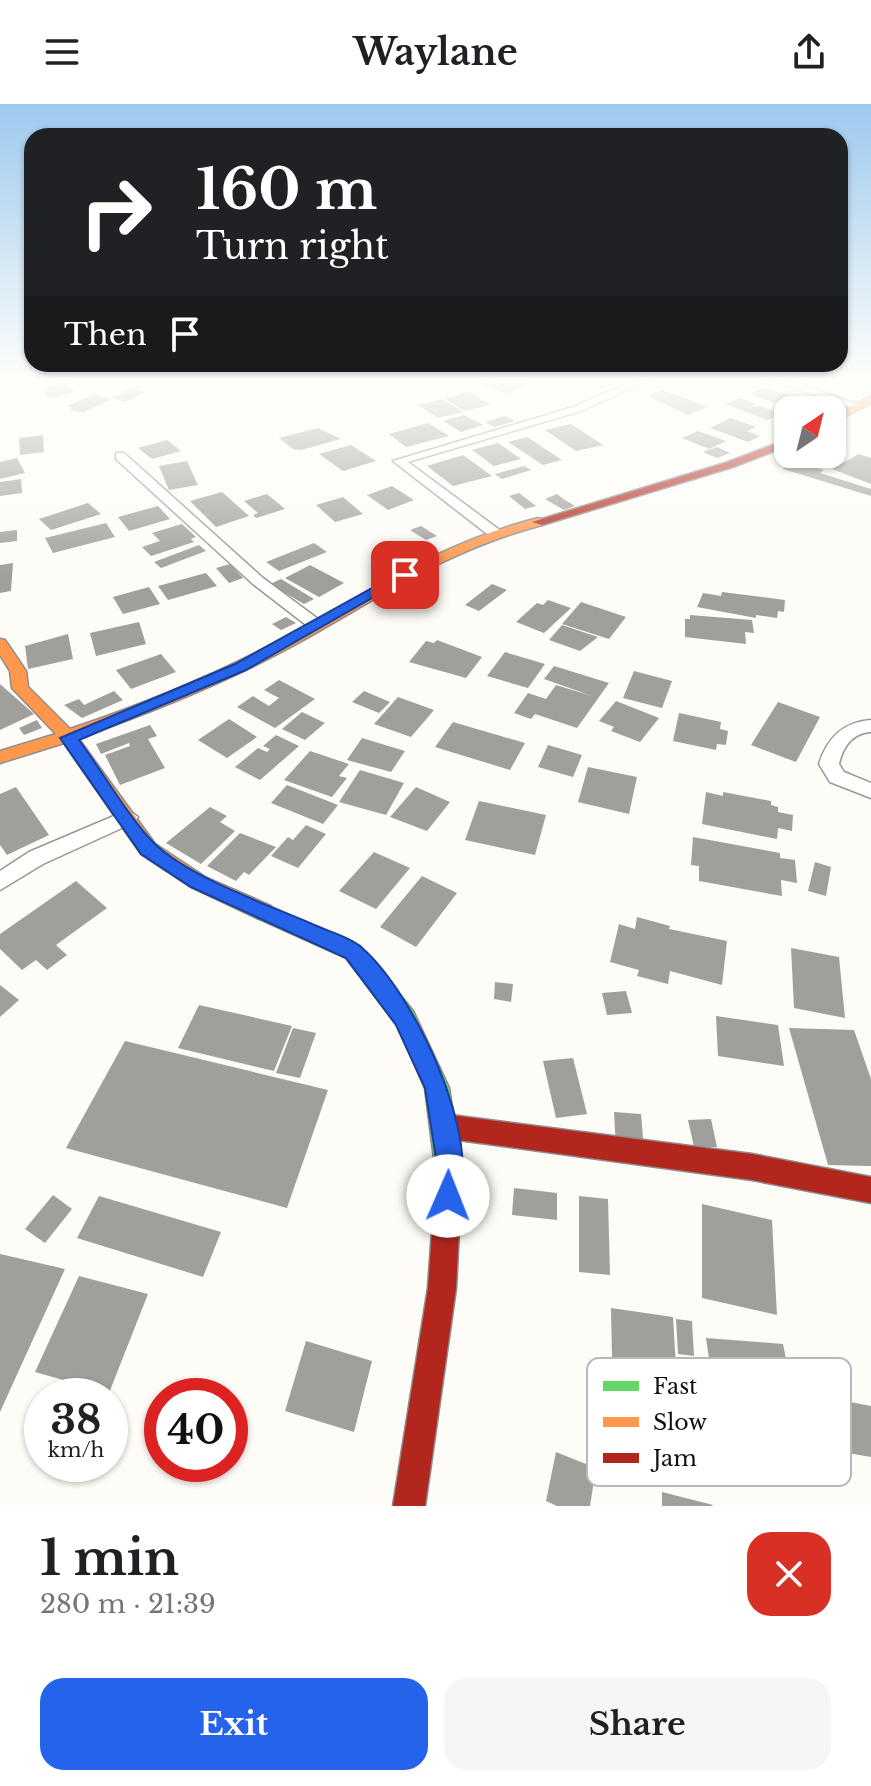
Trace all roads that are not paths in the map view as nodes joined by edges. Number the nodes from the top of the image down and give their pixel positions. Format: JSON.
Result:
{"nodes":[{"id":1,"x":452,"y":445,"type":"edge"},
{"id":2,"x":774,"y":447,"type":"edge"},
{"id":3,"x":120,"y":456,"type":"dead end"},
{"id":4,"x":496,"y":534,"type":"junction"},
{"id":5,"x":316,"y":625,"type":"junction"},
{"id":6,"x":0,"y":643,"type":"edge"},
{"id":7,"x":871,"y":726,"type":"edge"},
{"id":8,"x":69,"y":738,"type":"junction"},
{"id":9,"x":0,"y":757,"type":"edge"},
{"id":10,"x":871,"y":791,"type":"edge"},
{"id":11,"x":128,"y":817,"type":"junction"},
{"id":12,"x":0,"y":882,"type":"edge"},
{"id":13,"x":443,"y":1126,"type":"junction"},
{"id":14,"x":871,"y":1191,"type":"edge"},
{"id":15,"x":409,"y":1506,"type":"edge"}],
"edges":[{"from":1,"to":4,"type":"street"},
{"from":2,"to":4,"type":"street"},
{"from":3,"to":5,"type":"street"},
{"from":4,"to":5,"type":"street"},
{"from":5,"to":8,"type":"street"},
{"from":6,"to":8,"type":"street"},
{"from":7,"to":10,"type":"street"},
{"from":8,"to":9,"type":"street"},
{"from":8,"to":11,"type":"street"},
{"from":11,"to":12,"type":"street"},
{"from":11,"to":13,"type":"street"},
{"from":13,"to":14,"type":"street"},
{"from":13,"to":15,"type":"street"}]}
